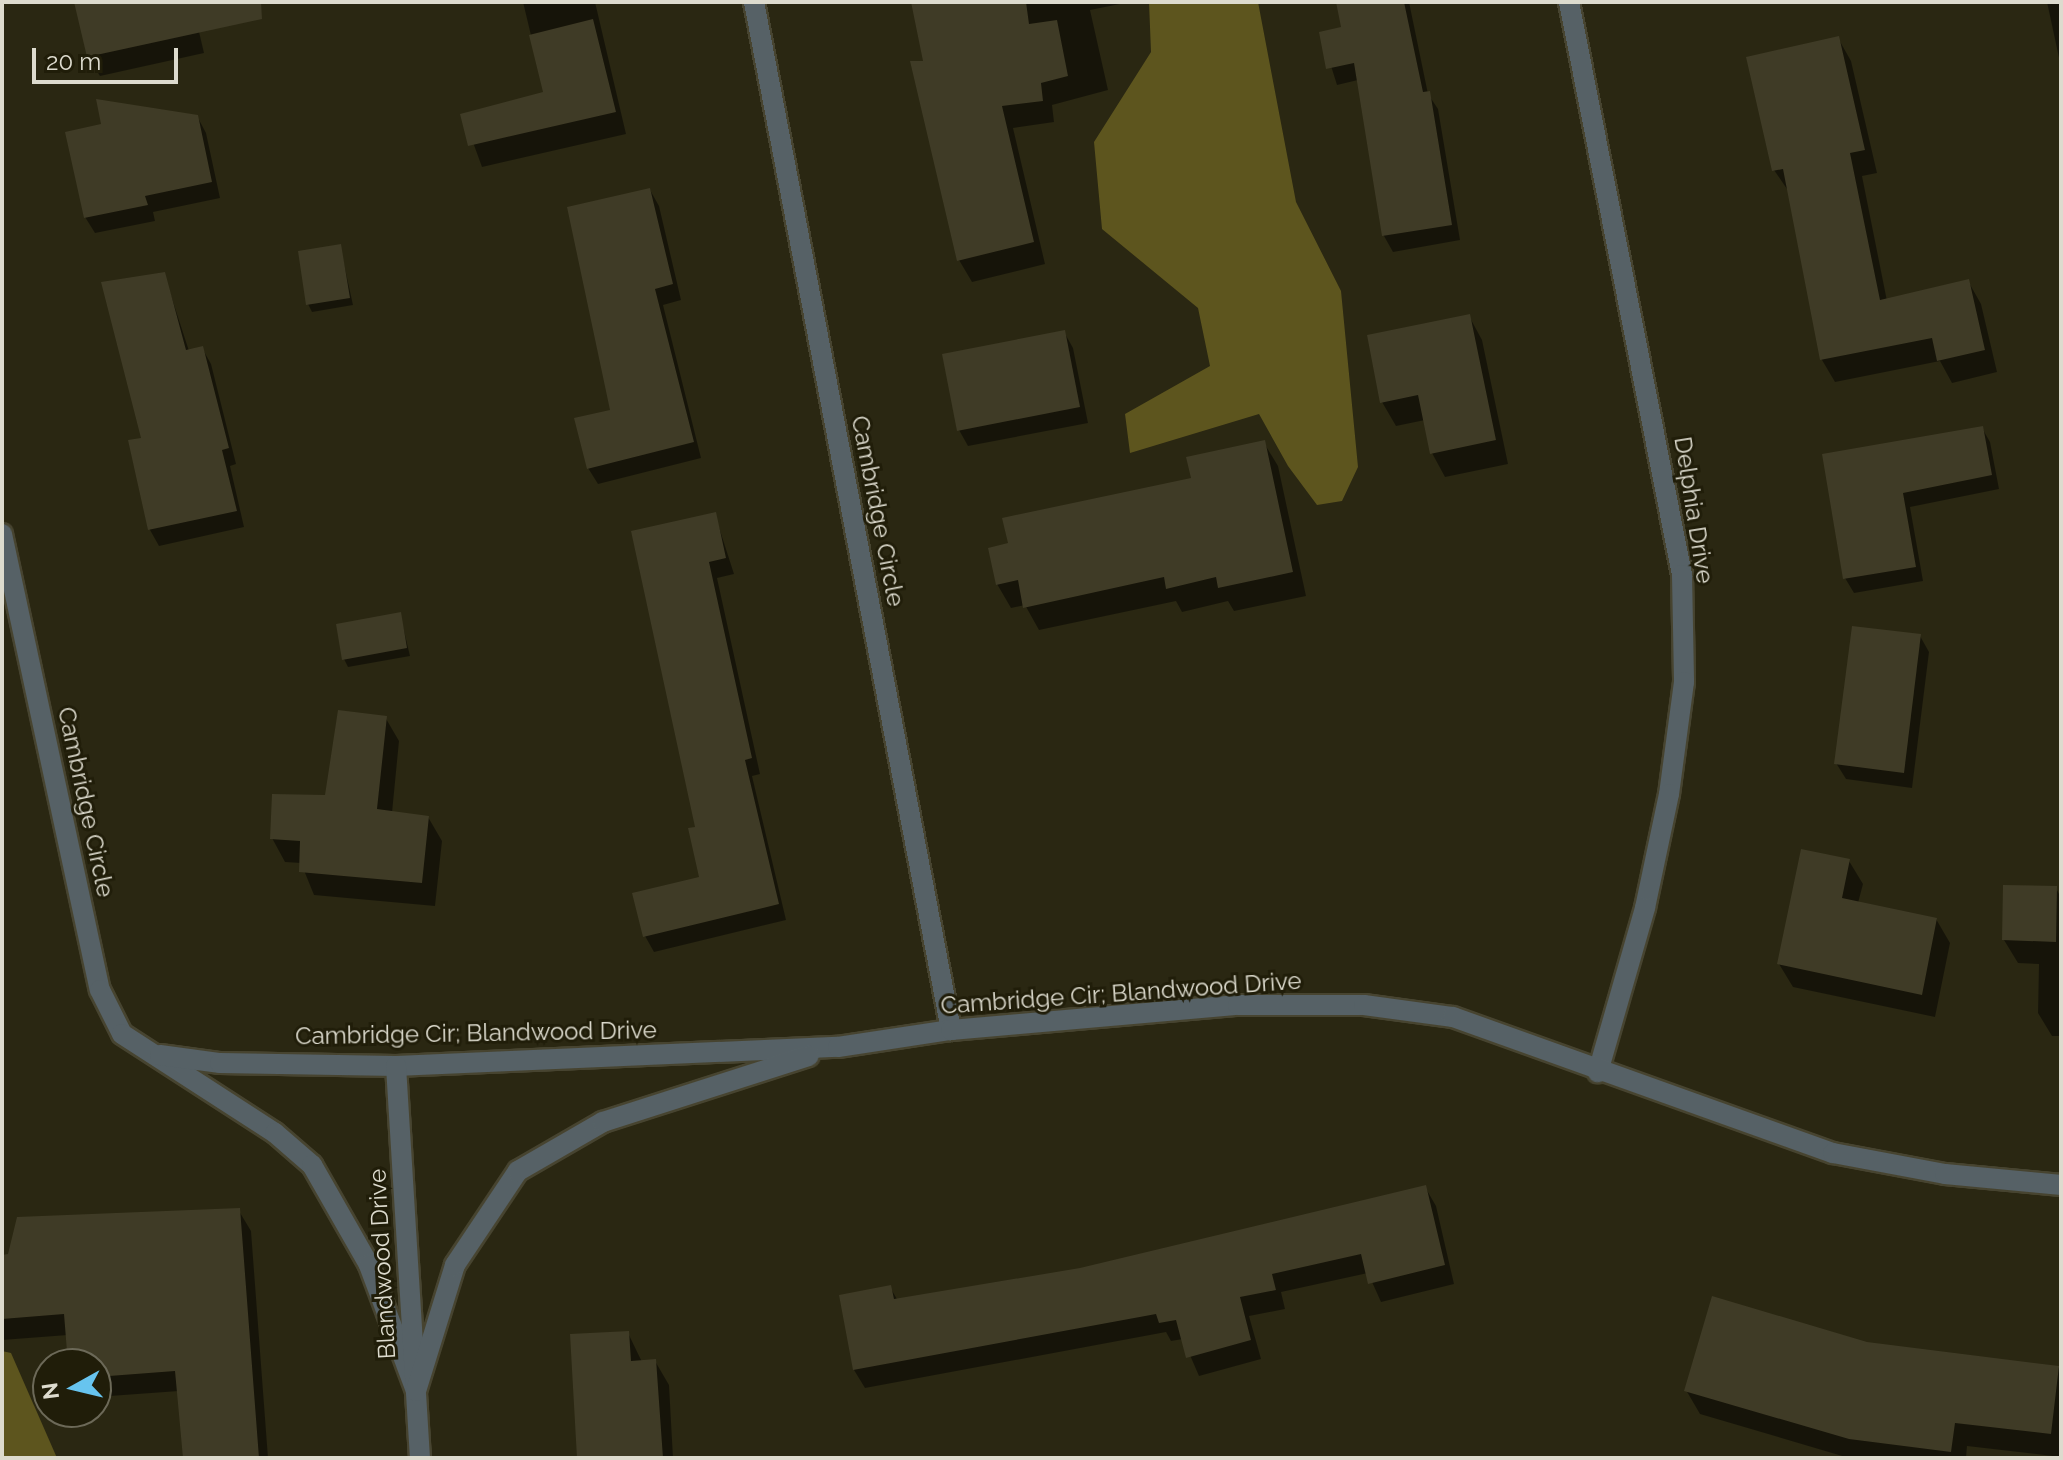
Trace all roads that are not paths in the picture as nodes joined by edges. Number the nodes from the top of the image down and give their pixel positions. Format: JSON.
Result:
{"nodes":[{"id":1,"x":754,"y":2,"type":"edge"},
{"id":2,"x":1569,"y":2,"type":"edge"},
{"id":3,"x":2,"y":534,"type":"edge"},
{"id":4,"x":951,"y":1030,"type":"junction"},
{"id":5,"x":838,"y":1047,"type":"junction"},
{"id":6,"x":160,"y":1055,"type":"junction"},
{"id":7,"x":396,"y":1066,"type":"junction"},
{"id":8,"x":1598,"y":1072,"type":"junction"},
{"id":9,"x":2061,"y":1185,"type":"edge"},
{"id":10,"x":416,"y":1391,"type":"junction"},
{"id":11,"x":420,"y":1458,"type":"edge"}],
"edges":[{"from":1,"to":4,"type":"street","name":"Cambridge Circle"},
{"from":2,"to":8,"type":"street","name":"Delphia Drive"},
{"from":3,"to":6,"type":"street","name":"Cambridge Circle"},
{"from":4,"to":5,"type":"street","name":"Cambridge Cir; Blandwood Drive"},
{"from":4,"to":8,"type":"street","name":"Cambridge Cir; Blandwood Drive"},
{"from":5,"to":7,"type":"street","name":"Cambridge Cir; Blandwood Drive"},
{"from":5,"to":10,"type":"street"},
{"from":6,"to":7,"type":"street","name":"Cambridge Cir; Blandwood Drive"},
{"from":6,"to":10,"type":"street","name":"Cambridge Circle"},
{"from":7,"to":10,"type":"street","name":"Blandwood Drive"},
{"from":8,"to":9,"type":"street","name":"Cambridge Cir; Blandwood Drive"},
{"from":10,"to":11,"type":"street","name":"Blandwood Drive"}]}
